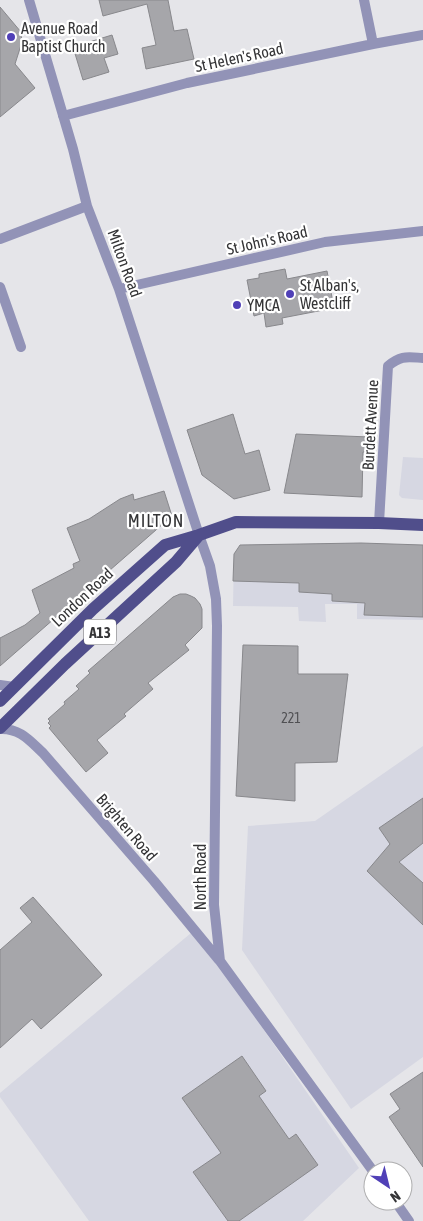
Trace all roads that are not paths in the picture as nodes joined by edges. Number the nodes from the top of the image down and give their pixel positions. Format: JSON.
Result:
{"nodes":[{"id":1,"x":29,"y":0,"type":"edge"},
{"id":2,"x":364,"y":0,"type":"edge"},
{"id":3,"x":423,"y":35,"type":"edge"},
{"id":4,"x":372,"y":44,"type":"junction"},
{"id":5,"x":63,"y":116,"type":"junction"},
{"id":6,"x":87,"y":206,"type":"junction"},
{"id":7,"x":423,"y":231,"type":"edge"},
{"id":8,"x":0,"y":240,"type":"edge"},
{"id":9,"x":0,"y":287,"type":"edge"},
{"id":10,"x":119,"y":289,"type":"junction"},
{"id":11,"x":21,"y":347,"type":"dead end"},
{"id":12,"x":423,"y":358,"type":"edge"},
{"id":13,"x":379,"y":523,"type":"junction"},
{"id":14,"x":423,"y":525,"type":"edge"},
{"id":15,"x":199,"y":535,"type":"junction"},
{"id":16,"x":0,"y":685,"type":"edge"},
{"id":17,"x":14,"y":687,"type":"junction"},
{"id":18,"x":0,"y":701,"type":"edge"},
{"id":19,"x":0,"y":728,"type":"edge"},
{"id":20,"x":220,"y":961,"type":"junction"},
{"id":21,"x":366,"y":1161,"type":"edge"}],
"edges":[{"from":1,"to":5,"type":"street","name":"Milton Road"},
{"from":2,"to":4,"type":"street"},
{"from":3,"to":4,"type":"street","name":"St Helen's Road"},
{"from":4,"to":5,"type":"street","name":"St Helen's Road"},
{"from":5,"to":6,"type":"street","name":"Milton Road"},
{"from":6,"to":8,"type":"street"},
{"from":6,"to":10,"type":"street","name":"Milton Road"},
{"from":7,"to":10,"type":"street","name":"St John's Road"},
{"from":9,"to":11,"type":"street"},
{"from":10,"to":15,"type":"street","name":"Milton Road"},
{"from":12,"to":13,"type":"street","name":"Burdett Avenue"},
{"from":13,"to":14,"type":"main road","name":"London Road","number":"A13"},
{"from":13,"to":15,"type":"main road","name":"London Road","number":"A13"},
{"from":15,"to":17,"type":"main road","name":"London Road","number":"A13"},
{"from":15,"to":19,"type":"main road","number":"A13"},
{"from":15,"to":20,"type":"street","name":"North Road"},
{"from":16,"to":17,"type":"street"},
{"from":17,"to":18,"type":"main road","name":"London Road","number":"A13"},
{"from":19,"to":20,"type":"street","name":"Brighten Road"},
{"from":20,"to":21,"type":"street","name":"North Road"}]}
